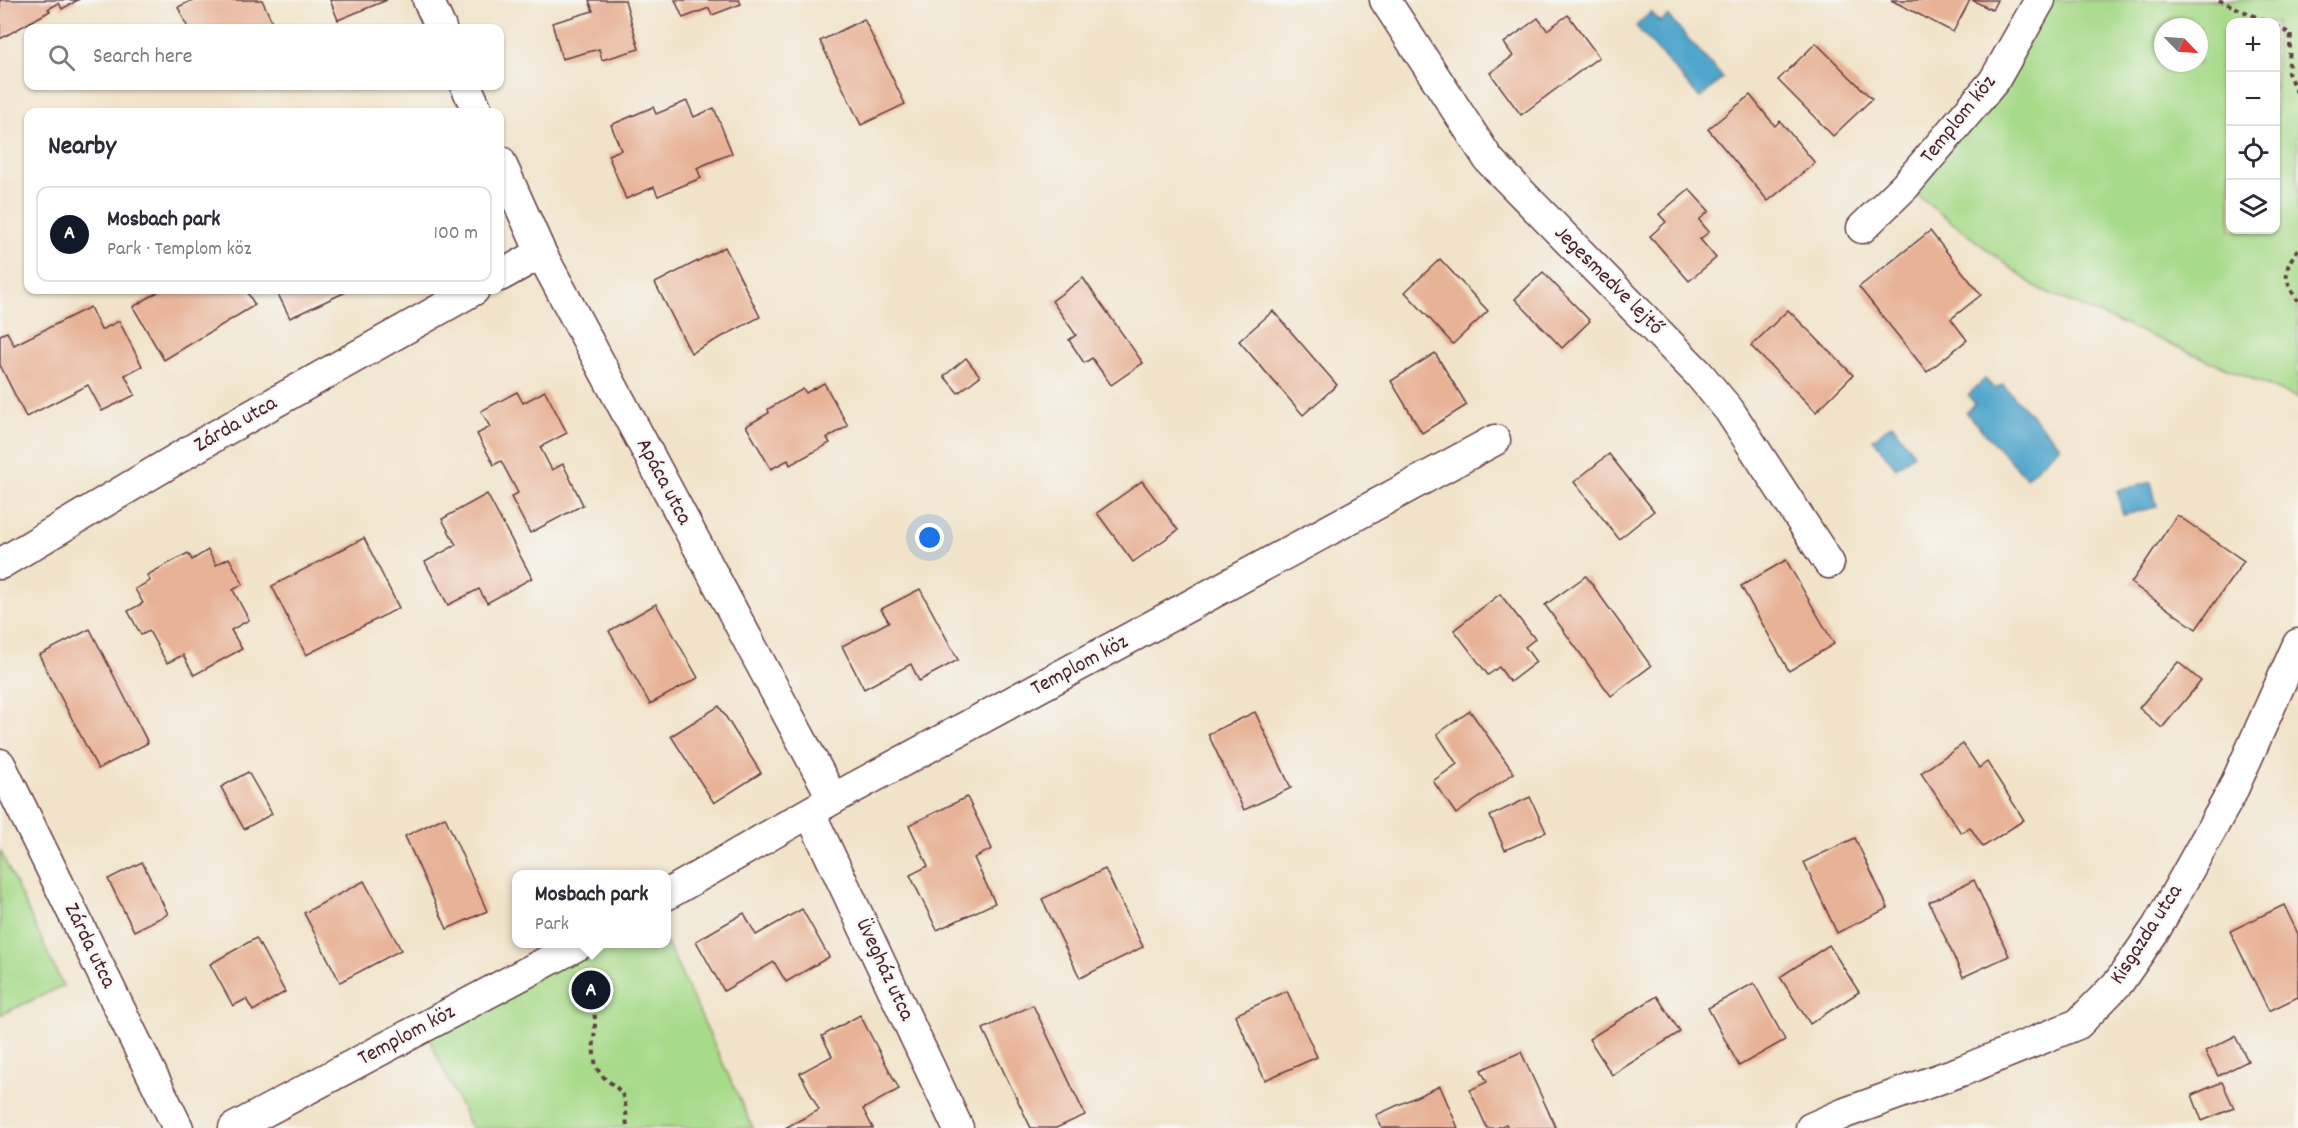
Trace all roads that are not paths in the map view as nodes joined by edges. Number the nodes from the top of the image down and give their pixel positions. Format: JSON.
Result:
{"nodes":[{"id":1,"x":428,"y":0,"type":"edge"},
{"id":2,"x":1385,"y":0,"type":"edge"},
{"id":3,"x":2040,"y":0,"type":"edge"},
{"id":4,"x":439,"y":24,"type":"edge"},
{"id":5,"x":468,"y":90,"type":"edge"},
{"id":6,"x":476,"y":108,"type":"edge"},
{"id":7,"x":504,"y":170,"type":"edge"},
{"id":8,"x":1862,"y":228,"type":"dead end"},
{"id":9,"x":540,"y":254,"type":"junction"},
{"id":10,"x":504,"y":274,"type":"edge"},
{"id":11,"x":467,"y":294,"type":"edge"},
{"id":12,"x":1496,"y":440,"type":"dead end"},
{"id":13,"x":1829,"y":562,"type":"dead end"},
{"id":14,"x":0,"y":564,"type":"edge"},
{"id":15,"x":2298,"y":644,"type":"edge"},
{"id":16,"x":0,"y":764,"type":"edge"},
{"id":17,"x":821,"y":806,"type":"junction"},
{"id":18,"x":671,"y":892,"type":"edge"},
{"id":19,"x":571,"y":948,"type":"edge"},
{"id":20,"x":178,"y":1128,"type":"edge"},
{"id":21,"x":234,"y":1128,"type":"edge"},
{"id":22,"x":958,"y":1128,"type":"edge"},
{"id":23,"x":1811,"y":1128,"type":"edge"}],
"edges":[{"from":1,"to":4,"type":"street"},
{"from":2,"to":13,"type":"street","name":"Jegesmedve lejtő"},
{"from":3,"to":8,"type":"street","name":"Templom köz"},
{"from":5,"to":6,"type":"street"},
{"from":7,"to":9,"type":"street","name":"Apáca utca"},
{"from":9,"to":10,"type":"street"},
{"from":9,"to":17,"type":"street","name":"Apáca utca"},
{"from":11,"to":14,"type":"street","name":"Zárda utca"},
{"from":12,"to":17,"type":"street","name":"Templom köz"},
{"from":15,"to":23,"type":"street","name":"Kisgazda utca"},
{"from":16,"to":20,"type":"street","name":"Zárda utca"},
{"from":17,"to":18,"type":"street","name":"Templom köz"},
{"from":17,"to":22,"type":"street","name":"Üvegház utca"},
{"from":19,"to":21,"type":"street","name":"Templom köz"}]}
